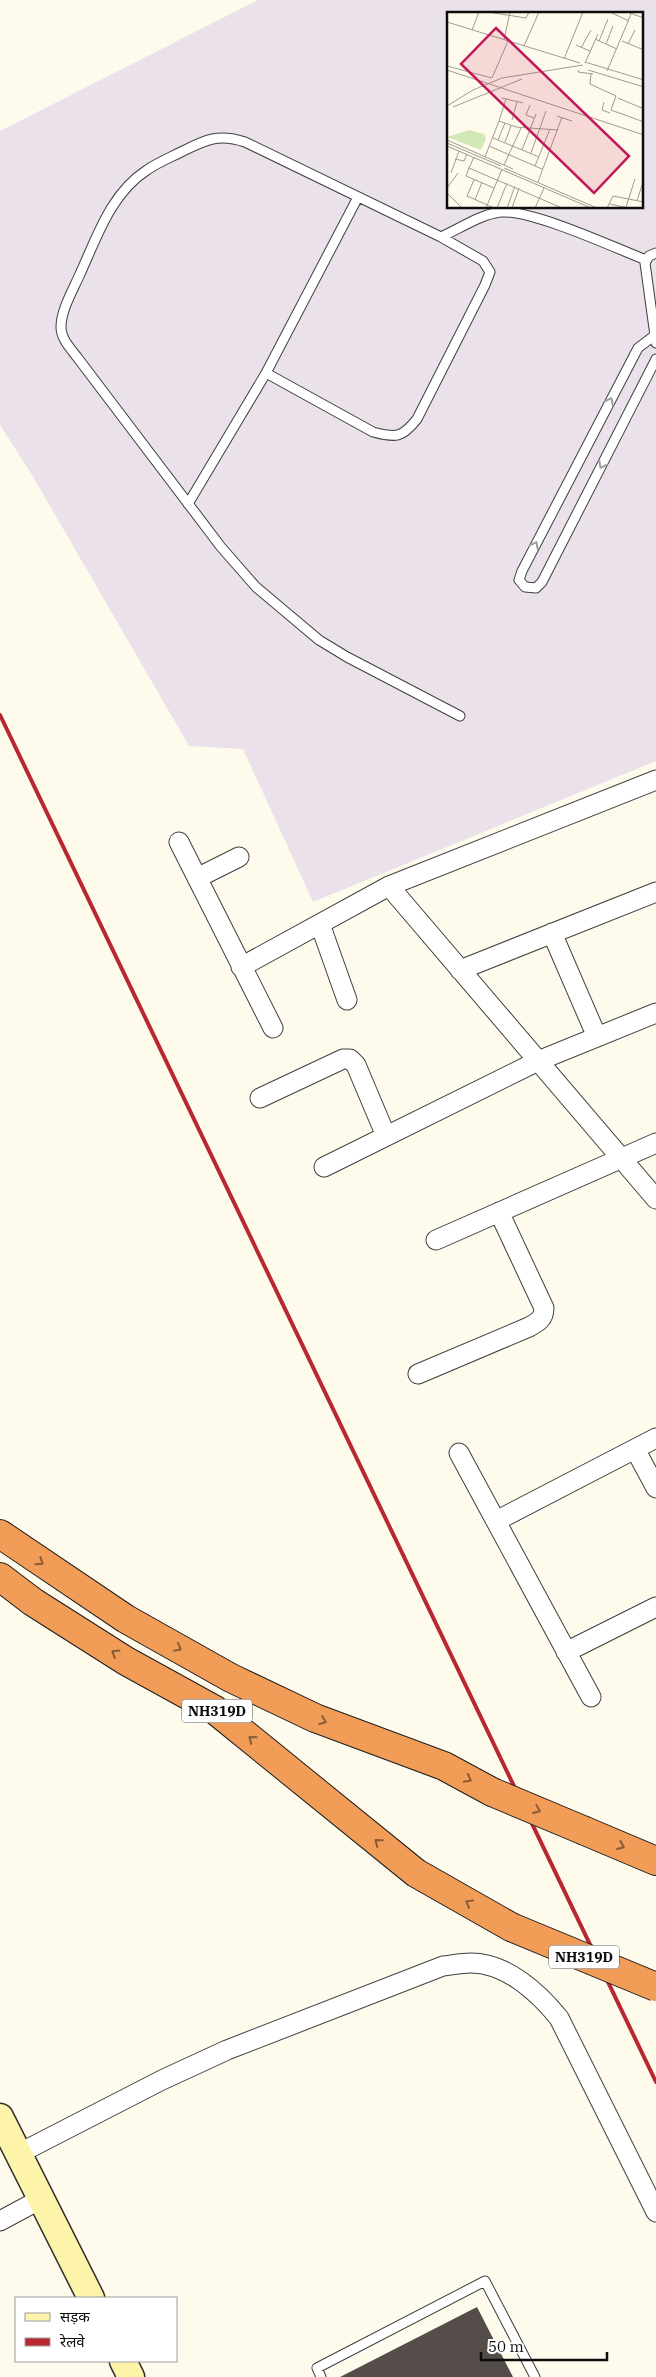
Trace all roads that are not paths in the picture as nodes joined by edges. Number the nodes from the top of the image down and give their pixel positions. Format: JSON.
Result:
{"nodes":[{"id":1,"x":358,"y":197,"type":"junction"},
{"id":2,"x":441,"y":237,"type":"junction"},
{"id":3,"x":656,"y":253,"type":"edge"},
{"id":4,"x":646,"y":260,"type":"junction"},
{"id":5,"x":655,"y":339,"type":"edge"},
{"id":6,"x":656,"y":359,"type":"edge"},
{"id":7,"x":266,"y":373,"type":"junction"},
{"id":8,"x":188,"y":504,"type":"junction"},
{"id":9,"x":460,"y":716,"type":"dead end"},
{"id":10,"x":656,"y":780,"type":"edge"},
{"id":11,"x":179,"y":842,"type":"dead end"},
{"id":12,"x":239,"y":857,"type":"dead end"},
{"id":13,"x":197,"y":878,"type":"junction"},
{"id":14,"x":389,"y":886,"type":"junction"},
{"id":15,"x":656,"y":892,"type":"edge"},
{"id":16,"x":320,"y":924,"type":"junction"},
{"id":17,"x":552,"y":933,"type":"junction"},
{"id":18,"x":241,"y":967,"type":"junction"},
{"id":19,"x":460,"y":970,"type":"junction"},
{"id":20,"x":347,"y":1000,"type":"dead end"},
{"id":21,"x":656,"y":1013,"type":"edge"},
{"id":22,"x":273,"y":1028,"type":"dead end"},
{"id":23,"x":597,"y":1037,"type":"junction"},
{"id":24,"x":538,"y":1061,"type":"junction"},
{"id":25,"x":260,"y":1098,"type":"dead end"},
{"id":26,"x":386,"y":1136,"type":"junction"},
{"id":27,"x":656,"y":1143,"type":"edge"},
{"id":28,"x":620,"y":1158,"type":"junction"},
{"id":29,"x":324,"y":1167,"type":"dead end"},
{"id":30,"x":656,"y":1199,"type":"edge"},
{"id":31,"x":499,"y":1212,"type":"junction"},
{"id":32,"x":436,"y":1240,"type":"dead end"},
{"id":33,"x":418,"y":1374,"type":"dead end"},
{"id":34,"x":656,"y":1438,"type":"edge"},
{"id":35,"x":635,"y":1449,"type":"junction"},
{"id":36,"x":459,"y":1453,"type":"dead end"},
{"id":37,"x":656,"y":1488,"type":"edge"},
{"id":38,"x":496,"y":1521,"type":"junction"},
{"id":39,"x":0,"y":1534,"type":"edge"},
{"id":40,"x":0,"y":1577,"type":"edge"},
{"id":41,"x":656,"y":1607,"type":"edge"},
{"id":42,"x":566,"y":1652,"type":"junction"},
{"id":43,"x":591,"y":1697,"type":"dead end"},
{"id":44,"x":656,"y":1861,"type":"edge"},
{"id":45,"x":656,"y":1988,"type":"edge"},
{"id":46,"x":0,"y":2117,"type":"edge"},
{"id":47,"x":18,"y":2154,"type":"junction"},
{"id":48,"x":41,"y":2199,"type":"junction"},
{"id":49,"x":656,"y":2212,"type":"edge"},
{"id":50,"x":0,"y":2221,"type":"edge"},
{"id":51,"x":90,"y":2297,"type":"edge"},
{"id":52,"x":124,"y":2362,"type":"edge"},
{"id":53,"x":131,"y":2377,"type":"edge"},
{"id":54,"x":321,"y":2377,"type":"edge"},
{"id":55,"x":535,"y":2377,"type":"edge"}],
"edges":[{"from":1,"to":2,"type":"lane"},
{"from":1,"to":7,"type":"lane"},
{"from":1,"to":8,"type":"lane"},
{"from":2,"to":4,"type":"lane"},
{"from":2,"to":7,"type":"lane"},
{"from":3,"to":4,"type":"lane"},
{"from":4,"to":5,"type":"lane"},
{"from":6,"to":5,"type":"lane","one_way":true},
{"from":7,"to":8,"type":"lane"},
{"from":8,"to":9,"type":"lane"},
{"from":10,"to":14,"type":"street"},
{"from":11,"to":13,"type":"street"},
{"from":12,"to":13,"type":"street"},
{"from":13,"to":18,"type":"street"},
{"from":14,"to":16,"type":"street"},
{"from":14,"to":19,"type":"street"},
{"from":15,"to":17,"type":"street"},
{"from":16,"to":18,"type":"street"},
{"from":16,"to":20,"type":"street"},
{"from":17,"to":19,"type":"street"},
{"from":17,"to":23,"type":"street"},
{"from":18,"to":22,"type":"street"},
{"from":19,"to":24,"type":"street"},
{"from":21,"to":23,"type":"street"},
{"from":23,"to":24,"type":"street"},
{"from":24,"to":26,"type":"street"},
{"from":24,"to":28,"type":"street"},
{"from":25,"to":26,"type":"street"},
{"from":26,"to":29,"type":"street"},
{"from":27,"to":28,"type":"street"},
{"from":28,"to":30,"type":"street"},
{"from":28,"to":31,"type":"street"},
{"from":31,"to":32,"type":"street"},
{"from":31,"to":33,"type":"street"},
{"from":34,"to":35,"type":"street"},
{"from":35,"to":37,"type":"street"},
{"from":35,"to":38,"type":"street"},
{"from":36,"to":38,"type":"street"},
{"from":38,"to":42,"type":"street"},
{"from":39,"to":44,"type":"highway","number":"NH319D","one_way":true,"bridge":true},
{"from":45,"to":40,"type":"highway","number":"NH319D","one_way":true,"bridge":true},
{"from":41,"to":42,"type":"street"},
{"from":42,"to":43,"type":"street"},
{"from":46,"to":47,"type":"street"},
{"from":47,"to":48,"type":"street"},
{"from":47,"to":49,"type":"street"},
{"from":48,"to":50,"type":"street"},
{"from":48,"to":51,"type":"street"},
{"from":52,"to":53,"type":"street"},
{"from":54,"to":55,"type":"lane"}]}
